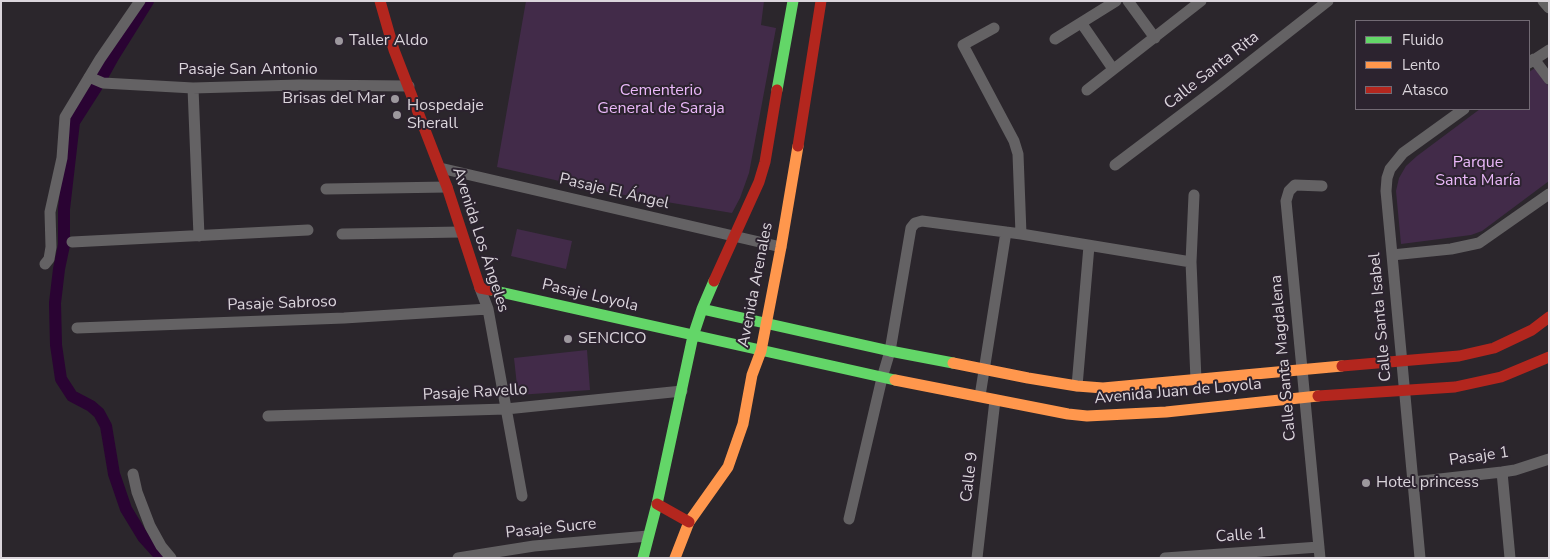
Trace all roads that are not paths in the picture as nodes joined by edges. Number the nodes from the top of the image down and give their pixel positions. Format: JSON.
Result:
{"nodes":[{"id":1,"x":140,"y":1,"type":"edge"},
{"id":2,"x":380,"y":1,"type":"edge"},
{"id":3,"x":793,"y":1,"type":"edge"},
{"id":4,"x":820,"y":1,"type":"edge"},
{"id":5,"x":1116,"y":1,"type":"edge"},
{"id":6,"x":1128,"y":1,"type":"edge"},
{"id":7,"x":1201,"y":1,"type":"edge"},
{"id":8,"x":1328,"y":1,"type":"edge"},
{"id":9,"x":1544,"y":1,"type":"edge"},
{"id":10,"x":1549,"y":8,"type":"edge"},
{"id":11,"x":1082,"y":24,"type":"junction"},
{"id":12,"x":994,"y":28,"type":"dead end"},
{"id":13,"x":1155,"y":38,"type":"junction"},
{"id":14,"x":1055,"y":39,"type":"dead end"},
{"id":15,"x":1549,"y":50,"type":"edge"},
{"id":16,"x":1532,"y":61,"type":"edge"},
{"id":17,"x":1114,"y":69,"type":"junction"},
{"id":18,"x":89,"y":78,"type":"junction"},
{"id":19,"x":1549,"y":79,"type":"edge"},
{"id":20,"x":409,"y":86,"type":"junction"},
{"id":21,"x":193,"y":88,"type":"junction"},
{"id":22,"x":1087,"y":90,"type":"dead end"},
{"id":23,"x":1463,"y":110,"type":"edge"},
{"id":24,"x":1115,"y":165,"type":"dead end"},
{"id":25,"x":440,"y":168,"type":"junction"},
{"id":26,"x":1322,"y":186,"type":"dead end"},
{"id":27,"x":447,"y":187,"type":"junction"},
{"id":28,"x":326,"y":189,"type":"dead end"},
{"id":29,"x":1549,"y":194,"type":"edge"},
{"id":30,"x":1194,"y":195,"type":"dead end"},
{"id":31,"x":308,"y":230,"type":"dead end"},
{"id":32,"x":461,"y":232,"type":"junction"},
{"id":33,"x":1006,"y":232,"type":"junction"},
{"id":34,"x":342,"y":234,"type":"dead end"},
{"id":35,"x":1020,"y":234,"type":"junction"},
{"id":36,"x":199,"y":236,"type":"junction"},
{"id":37,"x":735,"y":236,"type":"junction"},
{"id":38,"x":72,"y":242,"type":"dead end"},
{"id":39,"x":1089,"y":246,"type":"junction"},
{"id":40,"x":781,"y":247,"type":"junction"},
{"id":41,"x":1392,"y":255,"type":"junction"},
{"id":42,"x":1191,"y":262,"type":"junction"},
{"id":43,"x":45,"y":264,"type":"dead end"},
{"id":44,"x":480,"y":288,"type":"junction"},
{"id":45,"x":488,"y":309,"type":"junction"},
{"id":46,"x":702,"y":309,"type":"junction"},
{"id":47,"x":1549,"y":317,"type":"edge"},
{"id":48,"x":766,"y":324,"type":"junction"},
{"id":49,"x":77,"y":328,"type":"dead end"},
{"id":50,"x":693,"y":336,"type":"junction"},
{"id":51,"x":761,"y":351,"type":"junction"},
{"id":52,"x":890,"y":351,"type":"junction"},
{"id":53,"x":1549,"y":357,"type":"edge"},
{"id":54,"x":1402,"y":362,"type":"junction"},
{"id":55,"x":985,"y":368,"type":"junction"},
{"id":56,"x":1302,"y":369,"type":"junction"},
{"id":57,"x":882,"y":378,"type":"junction"},
{"id":58,"x":1196,"y":380,"type":"junction"},
{"id":59,"x":1076,"y":386,"type":"junction"},
{"id":60,"x":1405,"y":391,"type":"junction"},
{"id":61,"x":682,"y":392,"type":"junction"},
{"id":62,"x":980,"y":396,"type":"junction"},
{"id":63,"x":1304,"y":397,"type":"junction"},
{"id":64,"x":996,"y":400,"type":"junction"},
{"id":65,"x":506,"y":409,"type":"junction"},
{"id":66,"x":268,"y":416,"type":"dead end"},
{"id":67,"x":1549,"y":459,"type":"edge"},
{"id":68,"x":1502,"y":472,"type":"junction"},
{"id":69,"x":133,"y":474,"type":"dead end"},
{"id":70,"x":1412,"y":482,"type":"junction"},
{"id":71,"x":522,"y":496,"type":"dead end"},
{"id":72,"x":657,"y":504,"type":"junction"},
{"id":73,"x":849,"y":519,"type":"dead end"},
{"id":74,"x":689,"y":522,"type":"junction"},
{"id":75,"x":648,"y":536,"type":"junction"},
{"id":76,"x":1319,"y":552,"type":"edge"},
{"id":77,"x":171,"y":558,"type":"edge"},
{"id":78,"x":458,"y":558,"type":"edge"},
{"id":79,"x":643,"y":558,"type":"edge"},
{"id":80,"x":675,"y":558,"type":"edge"},
{"id":81,"x":977,"y":558,"type":"edge"},
{"id":82,"x":1166,"y":558,"type":"edge"},
{"id":83,"x":1420,"y":558,"type":"edge"},
{"id":84,"x":1510,"y":558,"type":"edge"}],
"edges":[{"from":1,"to":18,"type":"street"},
{"from":2,"to":20,"type":"street","name":"Avenida Los Ángeles"},
{"from":3,"to":37,"type":"street","name":"Avenida Arenales"},
{"from":4,"to":40,"type":"street","name":"Avenida Arenales"},
{"from":5,"to":11,"type":"street"},
{"from":6,"to":13,"type":"street"},
{"from":7,"to":13,"type":"street"},
{"from":8,"to":24,"type":"street","name":"Calle Santa Rita"},
{"from":9,"to":10,"type":"street"},
{"from":11,"to":14,"type":"street"},
{"from":11,"to":17,"type":"street"},
{"from":12,"to":35,"type":"street"},
{"from":13,"to":17,"type":"street"},
{"from":15,"to":16,"type":"street"},
{"from":16,"to":19,"type":"street"},
{"from":17,"to":22,"type":"street"},
{"from":18,"to":21,"type":"street","name":"Pasaje San Antonio"},
{"from":18,"to":43,"type":"street"},
{"from":20,"to":21,"type":"street","name":"Pasaje San Antonio"},
{"from":20,"to":25,"type":"street","name":"Avenida Los Ángeles"},
{"from":21,"to":36,"type":"street"},
{"from":23,"to":41,"type":"street","name":"Calle Santa Isabel"},
{"from":25,"to":27,"type":"street","name":"Avenida Los Ángeles"},
{"from":25,"to":37,"type":"street","name":"Pasaje El Ángel"},
{"from":26,"to":56,"type":"street","name":"Calle Santa Magdalena"},
{"from":27,"to":28,"type":"street"},
{"from":27,"to":32,"type":"street","name":"Avenida Los Ángeles"},
{"from":29,"to":41,"type":"street"},
{"from":30,"to":42,"type":"street"},
{"from":31,"to":36,"type":"street"},
{"from":32,"to":34,"type":"street"},
{"from":32,"to":44,"type":"street","name":"Avenida Los Ángeles"},
{"from":33,"to":35,"type":"street"},
{"from":33,"to":52,"type":"street"},
{"from":33,"to":55,"type":"street"},
{"from":35,"to":39,"type":"street"},
{"from":36,"to":38,"type":"street"},
{"from":37,"to":40,"type":"street","name":"Pasaje El Ángel"},
{"from":37,"to":46,"type":"street","name":"Avenida Arenales"},
{"from":39,"to":42,"type":"street"},
{"from":39,"to":59,"type":"street"},
{"from":40,"to":48,"type":"street","name":"Avenida Arenales"},
{"from":41,"to":54,"type":"street","name":"Calle Santa Isabel"},
{"from":42,"to":58,"type":"street"},
{"from":44,"to":45,"type":"street","name":"Avenida Los Ángeles"},
{"from":44,"to":50,"type":"street","name":"Pasaje Loyola"},
{"from":45,"to":49,"type":"street","name":"Pasaje Sabroso"},
{"from":45,"to":65,"type":"street","name":"Avenida Los Ángeles"},
{"from":46,"to":48,"type":"street","name":"Avenida Juan de Loyola"},
{"from":46,"to":50,"type":"street","name":"Avenida Arenales"},
{"from":47,"to":54,"type":"street","name":"Avenida Juan de Loyola"},
{"from":48,"to":51,"type":"street","name":"Avenida Arenales"},
{"from":48,"to":52,"type":"street","name":"Avenida Juan de Loyola"},
{"from":50,"to":51,"type":"street","name":"Avenida Juan de Loyola"},
{"from":50,"to":61,"type":"street","name":"Avenida Arenales"},
{"from":51,"to":57,"type":"street","name":"Avenida Juan de Loyola"},
{"from":51,"to":74,"type":"street","name":"Avenida Arenales"},
{"from":52,"to":55,"type":"street","name":"Avenida Juan de Loyola"},
{"from":52,"to":57,"type":"street"},
{"from":53,"to":60,"type":"street","name":"Avenida Juan de Loyola"},
{"from":54,"to":56,"type":"street","name":"Avenida Juan de Loyola"},
{"from":54,"to":60,"type":"street","name":"Calle Santa Isabel"},
{"from":55,"to":59,"type":"street","name":"Avenida Juan de Loyola"},
{"from":55,"to":62,"type":"street"},
{"from":56,"to":58,"type":"street","name":"Avenida Juan de Loyola"},
{"from":56,"to":63,"type":"street","name":"Calle Santa Magdalena"},
{"from":57,"to":62,"type":"street","name":"Avenida Juan de Loyola"},
{"from":57,"to":73,"type":"street"},
{"from":58,"to":59,"type":"street","name":"Avenida Juan de Loyola"},
{"from":60,"to":63,"type":"street","name":"Avenida Juan de Loyola"},
{"from":60,"to":70,"type":"street","name":"Calle Santa Isabel"},
{"from":61,"to":65,"type":"street","name":"Pasaje Ravello"},
{"from":61,"to":72,"type":"street","name":"Avenida Arenales"},
{"from":62,"to":64,"type":"street","name":"Avenida Juan de Loyola"},
{"from":63,"to":64,"type":"street","name":"Avenida Juan de Loyola"},
{"from":63,"to":76,"type":"street","name":"Calle Santa Magdalena"},
{"from":64,"to":81,"type":"street","name":"Calle 9"},
{"from":65,"to":66,"type":"street","name":"Pasaje Ravello"},
{"from":65,"to":71,"type":"street","name":"Avenida Los Ángeles"},
{"from":67,"to":68,"type":"street","name":"Pasaje 1"},
{"from":68,"to":70,"type":"street","name":"Pasaje 1"},
{"from":68,"to":84,"type":"street"},
{"from":69,"to":77,"type":"street"},
{"from":70,"to":83,"type":"street","name":"Calle Santa Isabel"},
{"from":72,"to":74,"type":"street"},
{"from":72,"to":75,"type":"street","name":"Avenida Arenales"},
{"from":74,"to":80,"type":"street","name":"Avenida Arenales"},
{"from":75,"to":78,"type":"street","name":"Pasaje Sucre"},
{"from":75,"to":79,"type":"street","name":"Avenida Arenales"},
{"from":76,"to":82,"type":"street","name":"Calle 1"}]}
